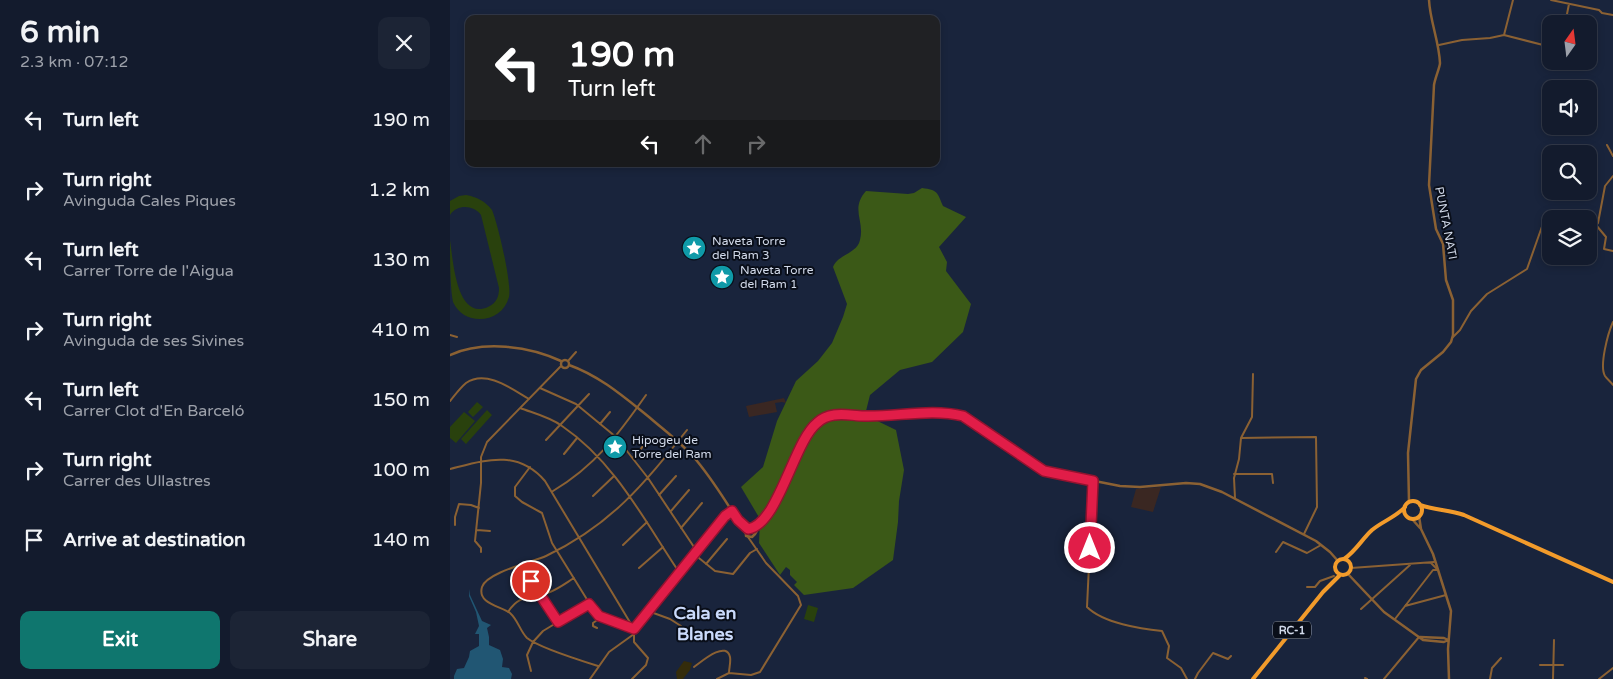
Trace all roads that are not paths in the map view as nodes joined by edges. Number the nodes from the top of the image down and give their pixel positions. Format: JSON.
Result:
{"nodes":[{"id":1,"x":1429,"y":0,"type":"edge"},
{"id":2,"x":1513,"y":0,"type":"edge"},
{"id":3,"x":1551,"y":0,"type":"edge"},
{"id":4,"x":1569,"y":4,"type":"junction"},
{"id":5,"x":1567,"y":15,"type":"edge"},
{"id":6,"x":1613,"y":15,"type":"edge"},
{"id":7,"x":1504,"y":35,"type":"junction"},
{"id":8,"x":1542,"y":45,"type":"edge"},
{"id":9,"x":1437,"y":46,"type":"junction"},
{"id":10,"x":1607,"y":145,"type":"dead end"},
{"id":11,"x":1613,"y":156,"type":"edge"},
{"id":12,"x":1613,"y":176,"type":"edge"},
{"id":13,"x":1597,"y":221,"type":"edge"},
{"id":14,"x":1542,"y":226,"type":"edge"},
{"id":15,"x":1597,"y":226,"type":"edge"},
{"id":16,"x":1613,"y":251,"type":"edge"},
{"id":17,"x":1613,"y":322,"type":"edge"},
{"id":18,"x":450,"y":335,"type":"edge"},
{"id":19,"x":457,"y":337,"type":"dead end"},
{"id":20,"x":1453,"y":338,"type":"junction"},
{"id":21,"x":576,"y":352,"type":"dead end"},
{"id":22,"x":450,"y":355,"type":"edge"},
{"id":23,"x":561,"y":361,"type":"junction"},
{"id":24,"x":568,"y":361,"type":"junction"},
{"id":25,"x":569,"y":365,"type":"junction"},
{"id":26,"x":561,"y":366,"type":"junction"},
{"id":27,"x":1253,"y":374,"type":"dead end"},
{"id":28,"x":1613,"y":385,"type":"edge"},
{"id":29,"x":540,"y":388,"type":"junction"},
{"id":30,"x":589,"y":394,"type":"dead end"},
{"id":31,"x":646,"y":395,"type":"dead end"},
{"id":32,"x":529,"y":399,"type":"junction"},
{"id":33,"x":450,"y":401,"type":"edge"},
{"id":34,"x":578,"y":406,"type":"junction"},
{"id":35,"x":520,"y":408,"type":"junction"},
{"id":36,"x":637,"y":408,"type":"junction"},
{"id":37,"x":610,"y":412,"type":"dead end"},
{"id":38,"x":600,"y":424,"type":"junction"},
{"id":39,"x":561,"y":425,"type":"junction"},
{"id":40,"x":687,"y":430,"type":"dead end"},
{"id":41,"x":616,"y":437,"type":"junction"},
{"id":42,"x":577,"y":438,"type":"junction"},
{"id":43,"x":1240,"y":438,"type":"junction"},
{"id":44,"x":546,"y":440,"type":"dead end"},
{"id":45,"x":678,"y":442,"type":"junction"},
{"id":46,"x":644,"y":445,"type":"dead end"},
{"id":47,"x":564,"y":454,"type":"dead end"},
{"id":48,"x":598,"y":456,"type":"junction"},
{"id":49,"x":633,"y":458,"type":"junction"},
{"id":50,"x":481,"y":461,"type":"junction"},
{"id":51,"x":530,"y":467,"type":"junction"},
{"id":52,"x":450,"y":469,"type":"edge"},
{"id":53,"x":1234,"y":474,"type":"junction"},
{"id":54,"x":614,"y":476,"type":"junction"},
{"id":55,"x":676,"y":476,"type":"dead end"},
{"id":56,"x":648,"y":478,"type":"junction"},
{"id":57,"x":1093,"y":481,"type":"junction"},
{"id":58,"x":1273,"y":483,"type":"dead end"},
{"id":59,"x":688,"y":490,"type":"dead end"},
{"id":60,"x":552,"y":491,"type":"junction"},
{"id":61,"x":659,"y":494,"type":"junction"},
{"id":62,"x":592,"y":496,"type":"dead end"},
{"id":63,"x":630,"y":498,"type":"junction"},
{"id":64,"x":1236,"y":499,"type":"junction"},
{"id":65,"x":1411,"y":502,"type":"junction"},
{"id":66,"x":702,"y":503,"type":"dead end"},
{"id":67,"x":1420,"y":505,"type":"junction"},
{"id":68,"x":1405,"y":507,"type":"junction"},
{"id":69,"x":479,"y":508,"type":"junction"},
{"id":70,"x":1431,"y":508,"type":"junction"},
{"id":71,"x":732,"y":511,"type":"junction"},
{"id":72,"x":671,"y":512,"type":"junction"},
{"id":73,"x":1397,"y":515,"type":"junction"},
{"id":74,"x":1420,"y":515,"type":"junction"},
{"id":75,"x":1407,"y":516,"type":"junction"},
{"id":76,"x":1412,"y":519,"type":"junction"},
{"id":77,"x":738,"y":520,"type":"junction"},
{"id":78,"x":647,"y":522,"type":"junction"},
{"id":79,"x":760,"y":524,"type":"junction"},
{"id":80,"x":454,"y":525,"type":"dead end"},
{"id":81,"x":681,"y":528,"type":"junction"},
{"id":82,"x":750,"y":529,"type":"junction"},
{"id":83,"x":1421,"y":529,"type":"junction"},
{"id":84,"x":476,"y":530,"type":"junction"},
{"id":85,"x":490,"y":531,"type":"dead end"},
{"id":86,"x":747,"y":535,"type":"junction"},
{"id":87,"x":754,"y":535,"type":"junction"},
{"id":88,"x":1304,"y":535,"type":"junction"},
{"id":89,"x":579,"y":537,"type":"junction"},
{"id":90,"x":727,"y":539,"type":"dead end"},
{"id":91,"x":1321,"y":544,"type":"junction"},
{"id":92,"x":622,"y":545,"type":"dead end"},
{"id":93,"x":663,"y":547,"type":"junction"},
{"id":94,"x":756,"y":548,"type":"junction"},
{"id":95,"x":557,"y":550,"type":"junction"},
{"id":96,"x":696,"y":550,"type":"junction"},
{"id":97,"x":481,"y":552,"type":"dead end"},
{"id":98,"x":1276,"y":552,"type":"dead end"},
{"id":99,"x":1353,"y":553,"type":"junction"},
{"id":100,"x":694,"y":554,"type":"junction"},
{"id":101,"x":1344,"y":559,"type":"junction"},
{"id":102,"x":1338,"y":561,"type":"junction"},
{"id":103,"x":1433,"y":562,"type":"junction"},
{"id":104,"x":526,"y":563,"type":"junction"},
{"id":105,"x":706,"y":564,"type":"junction"},
{"id":106,"x":1410,"y":565,"type":"junction"},
{"id":107,"x":1351,"y":567,"type":"junction"},
{"id":108,"x":639,"y":568,"type":"dead end"},
{"id":109,"x":1335,"y":570,"type":"junction"},
{"id":110,"x":1433,"y":570,"type":"junction"},
{"id":111,"x":1438,"y":570,"type":"junction"},
{"id":112,"x":679,"y":572,"type":"junction"},
{"id":113,"x":1348,"y":574,"type":"junction"},
{"id":114,"x":1340,"y":575,"type":"junction"},
{"id":115,"x":1334,"y":576,"type":"junction"},
{"id":116,"x":574,"y":578,"type":"junction"},
{"id":117,"x":1612,"y":580,"type":"edge"},
{"id":118,"x":1330,"y":582,"type":"junction"},
{"id":119,"x":1307,"y":587,"type":"dead end"},
{"id":120,"x":539,"y":595,"type":"junction"},
{"id":121,"x":1446,"y":595,"type":"junction"},
{"id":122,"x":1412,"y":597,"type":"junction"},
{"id":123,"x":1373,"y":600,"type":"junction"},
{"id":124,"x":589,"y":604,"type":"junction"},
{"id":125,"x":1416,"y":604,"type":"junction"},
{"id":126,"x":1405,"y":606,"type":"junction"},
{"id":127,"x":1361,"y":610,"type":"dead end"},
{"id":128,"x":648,"y":611,"type":"junction"},
{"id":129,"x":508,"y":612,"type":"junction"},
{"id":130,"x":601,"y":617,"type":"junction"},
{"id":131,"x":1395,"y":619,"type":"junction"},
{"id":132,"x":558,"y":622,"type":"junction"},
{"id":133,"x":597,"y":628,"type":"dead end"},
{"id":134,"x":634,"y":629,"type":"junction"},
{"id":135,"x":680,"y":630,"type":"dead end"},
{"id":136,"x":634,"y":634,"type":"junction"},
{"id":137,"x":1422,"y":638,"type":"junction"},
{"id":138,"x":1449,"y":638,"type":"junction"},
{"id":139,"x":626,"y":639,"type":"junction"},
{"id":140,"x":1554,"y":640,"type":"dead end"},
{"id":141,"x":533,"y":642,"type":"junction"},
{"id":142,"x":634,"y":642,"type":"junction"},
{"id":143,"x":1444,"y":642,"type":"junction"},
{"id":144,"x":1448,"y":650,"type":"junction"},
{"id":145,"x":1231,"y":656,"type":"dead end"},
{"id":146,"x":1502,"y":658,"type":"dead end"},
{"id":147,"x":1540,"y":665,"type":"dead end"},
{"id":148,"x":1554,"y":665,"type":"junction"},
{"id":149,"x":1563,"y":665,"type":"dead end"},
{"id":150,"x":598,"y":666,"type":"junction"},
{"id":151,"x":694,"y":667,"type":"dead end"},
{"id":152,"x":1613,"y":668,"type":"edge"},
{"id":153,"x":531,"y":670,"type":"dead end"},
{"id":154,"x":729,"y":673,"type":"junction"},
{"id":155,"x":1253,"y":678,"type":"edge"},
{"id":156,"x":1449,"y":678,"type":"edge"},
{"id":157,"x":590,"y":679,"type":"edge"},
{"id":158,"x":632,"y":679,"type":"edge"},
{"id":159,"x":717,"y":679,"type":"edge"},
{"id":160,"x":1187,"y":679,"type":"edge"},
{"id":161,"x":1195,"y":679,"type":"edge"},
{"id":162,"x":1384,"y":679,"type":"edge"},
{"id":163,"x":1490,"y":679,"type":"edge"},
{"id":164,"x":1553,"y":679,"type":"edge"},
{"id":165,"x":1599,"y":679,"type":"edge"}],
"edges":[{"from":1,"to":9,"type":"street","name":"PUNTA NATI"},
{"from":2,"to":7,"type":"street"},
{"from":3,"to":4,"type":"street"},
{"from":4,"to":5,"type":"street"},
{"from":4,"to":6,"type":"street"},
{"from":7,"to":8,"type":"street"},
{"from":7,"to":9,"type":"street"},
{"from":9,"to":20,"type":"street","name":"PUNTA NATI"},
{"from":10,"to":11,"type":"street"},
{"from":12,"to":13,"type":"street"},
{"from":14,"to":20,"type":"street"},
{"from":15,"to":16,"type":"street"},
{"from":17,"to":28,"type":"street"},
{"from":18,"to":19,"type":"street"},
{"from":20,"to":65,"type":"street"},
{"from":21,"to":24,"type":"street"},
{"from":22,"to":23,"type":"street"},
{"from":23,"to":24,"type":"street"},
{"from":23,"to":26,"type":"street"},
{"from":24,"to":25,"type":"street"},
{"from":25,"to":26,"type":"street"},
{"from":25,"to":36,"type":"street"},
{"from":26,"to":29,"type":"street"},
{"from":27,"to":43,"type":"street"},
{"from":29,"to":32,"type":"street"},
{"from":29,"to":34,"type":"street"},
{"from":30,"to":34,"type":"street"},
{"from":31,"to":36,"type":"street"},
{"from":32,"to":33,"type":"street"},
{"from":32,"to":35,"type":"street"},
{"from":34,"to":38,"type":"street"},
{"from":34,"to":39,"type":"street"},
{"from":35,"to":39,"type":"street"},
{"from":35,"to":50,"type":"street"},
{"from":36,"to":41,"type":"street"},
{"from":36,"to":45,"type":"street"},
{"from":37,"to":38,"type":"street"},
{"from":38,"to":41,"type":"street"},
{"from":39,"to":42,"type":"street"},
{"from":39,"to":44,"type":"street"},
{"from":40,"to":45,"type":"street"},
{"from":41,"to":48,"type":"street"},
{"from":41,"to":49,"type":"street"},
{"from":42,"to":47,"type":"street"},
{"from":42,"to":48,"type":"street"},
{"from":43,"to":53,"type":"street"},
{"from":43,"to":88,"type":"street"},
{"from":45,"to":56,"type":"street"},
{"from":45,"to":71,"type":"street"},
{"from":46,"to":49,"type":"street"},
{"from":48,"to":54,"type":"street"},
{"from":48,"to":60,"type":"street"},
{"from":49,"to":56,"type":"street"},
{"from":50,"to":51,"type":"street"},
{"from":50,"to":52,"type":"street"},
{"from":50,"to":69,"type":"street"},
{"from":51,"to":60,"type":"street"},
{"from":51,"to":95,"type":"street"},
{"from":53,"to":58,"type":"street"},
{"from":53,"to":64,"type":"street"},
{"from":54,"to":62,"type":"street"},
{"from":54,"to":63,"type":"street"},
{"from":55,"to":61,"type":"street"},
{"from":56,"to":61,"type":"street"},
{"from":56,"to":63,"type":"street"},
{"from":57,"to":64,"type":"street"},
{"from":57,"to":79,"type":"street"},
{"from":57,"to":160,"type":"street"},
{"from":59,"to":72,"type":"street"},
{"from":60,"to":89,"type":"street"},
{"from":61,"to":72,"type":"street"},
{"from":63,"to":78,"type":"street"},
{"from":63,"to":89,"type":"street"},
{"from":64,"to":88,"type":"street"},
{"from":65,"to":67,"type":"main road"},
{"from":65,"to":68,"type":"main road"},
{"from":66,"to":81,"type":"street"},
{"from":67,"to":70,"type":"main road"},
{"from":67,"to":74,"type":"main road"},
{"from":68,"to":73,"type":"main road"},
{"from":68,"to":75,"type":"main road"},
{"from":69,"to":80,"type":"street"},
{"from":69,"to":84,"type":"street"},
{"from":70,"to":74,"type":"main road"},
{"from":70,"to":117,"type":"main road"},
{"from":71,"to":77,"type":"street"},
{"from":71,"to":96,"type":"street"},
{"from":72,"to":81,"type":"street"},
{"from":73,"to":75,"type":"main road"},
{"from":73,"to":99,"type":"main road"},
{"from":74,"to":76,"type":"main road"},
{"from":74,"to":83,"type":"street"},
{"from":75,"to":76,"type":"main road"},
{"from":76,"to":83,"type":"street"},
{"from":77,"to":82,"type":"street"},
{"from":77,"to":86,"type":"street"},
{"from":78,"to":92,"type":"street"},
{"from":78,"to":93,"type":"street"},
{"from":79,"to":82,"type":"street"},
{"from":79,"to":87,"type":"street"},
{"from":81,"to":96,"type":"street"},
{"from":82,"to":86,"type":"street"},
{"from":82,"to":87,"type":"street"},
{"from":83,"to":103,"type":"street"},
{"from":84,"to":85,"type":"street"},
{"from":84,"to":97,"type":"street"},
{"from":86,"to":87,"type":"street"},
{"from":86,"to":94,"type":"street"},
{"from":87,"to":94,"type":"street"},
{"from":88,"to":91,"type":"street"},
{"from":89,"to":95,"type":"street"},
{"from":89,"to":134,"type":"street"},
{"from":90,"to":105,"type":"street"},
{"from":91,"to":98,"type":"street"},
{"from":91,"to":102,"type":"street"},
{"from":93,"to":108,"type":"street"},
{"from":93,"to":112,"type":"street"},
{"from":94,"to":105,"type":"street"},
{"from":94,"to":154,"type":"street"},
{"from":95,"to":104,"type":"street"},
{"from":95,"to":116,"type":"street"},
{"from":96,"to":100,"type":"street"},
{"from":99,"to":101,"type":"main road"},
{"from":99,"to":107,"type":"main road"},
{"from":100,"to":105,"type":"street"},
{"from":100,"to":112,"type":"street"},
{"from":101,"to":102,"type":"main road"},
{"from":101,"to":107,"type":"main road"},
{"from":102,"to":109,"type":"main road","number":"RC-1"},
{"from":103,"to":106,"type":"street"},
{"from":103,"to":110,"type":"street"},
{"from":103,"to":111,"type":"street"},
{"from":104,"to":120,"type":"street"},
{"from":104,"to":129,"type":"street"},
{"from":106,"to":107,"type":"street"},
{"from":106,"to":123,"type":"street"},
{"from":107,"to":113,"type":"main road"},
{"from":109,"to":114,"type":"main road"},
{"from":109,"to":115,"type":"main road","number":"RC-1"},
{"from":110,"to":111,"type":"street"},
{"from":110,"to":122,"type":"street"},
{"from":111,"to":121,"type":"street"},
{"from":112,"to":128,"type":"street"},
{"from":113,"to":114,"type":"main road","number":"RC-1"},
{"from":113,"to":123,"type":"street"},
{"from":114,"to":118,"type":"main road","number":"RC-1"},
{"from":115,"to":118,"type":"main road","number":"RC-1"},
{"from":115,"to":119,"type":"street"},
{"from":116,"to":120,"type":"street"},
{"from":116,"to":124,"type":"street"},
{"from":118,"to":155,"type":"main road","number":"RC-1"},
{"from":120,"to":129,"type":"street"},
{"from":120,"to":132,"type":"street"},
{"from":121,"to":125,"type":"street"},
{"from":121,"to":138,"type":"street"},
{"from":122,"to":125,"type":"street"},
{"from":122,"to":126,"type":"street"},
{"from":123,"to":127,"type":"street"},
{"from":123,"to":131,"type":"street"},
{"from":124,"to":130,"type":"street"},
{"from":124,"to":132,"type":"street"},
{"from":125,"to":126,"type":"street"},
{"from":126,"to":131,"type":"street"},
{"from":128,"to":134,"type":"street"},
{"from":128,"to":135,"type":"street"},
{"from":129,"to":141,"type":"street"},
{"from":130,"to":133,"type":"street"},
{"from":130,"to":134,"type":"street"},
{"from":131,"to":137,"type":"street"},
{"from":132,"to":141,"type":"street"},
{"from":134,"to":136,"type":"street"},
{"from":136,"to":139,"type":"street"},
{"from":136,"to":142,"type":"street"},
{"from":137,"to":138,"type":"street"},
{"from":137,"to":143,"type":"street"},
{"from":137,"to":162,"type":"street"},
{"from":138,"to":143,"type":"street"},
{"from":138,"to":144,"type":"street"},
{"from":139,"to":142,"type":"street"},
{"from":139,"to":150,"type":"street"},
{"from":140,"to":148,"type":"street"},
{"from":141,"to":150,"type":"street"},
{"from":141,"to":153,"type":"street"},
{"from":142,"to":158,"type":"street"},
{"from":143,"to":144,"type":"street"},
{"from":144,"to":156,"type":"street"},
{"from":145,"to":161,"type":"street"},
{"from":146,"to":163,"type":"street"},
{"from":147,"to":148,"type":"street"},
{"from":148,"to":149,"type":"street"},
{"from":148,"to":164,"type":"street"},
{"from":150,"to":157,"type":"street"},
{"from":151,"to":154,"type":"street"},
{"from":152,"to":165,"type":"street"},
{"from":154,"to":159,"type":"street"}]}
